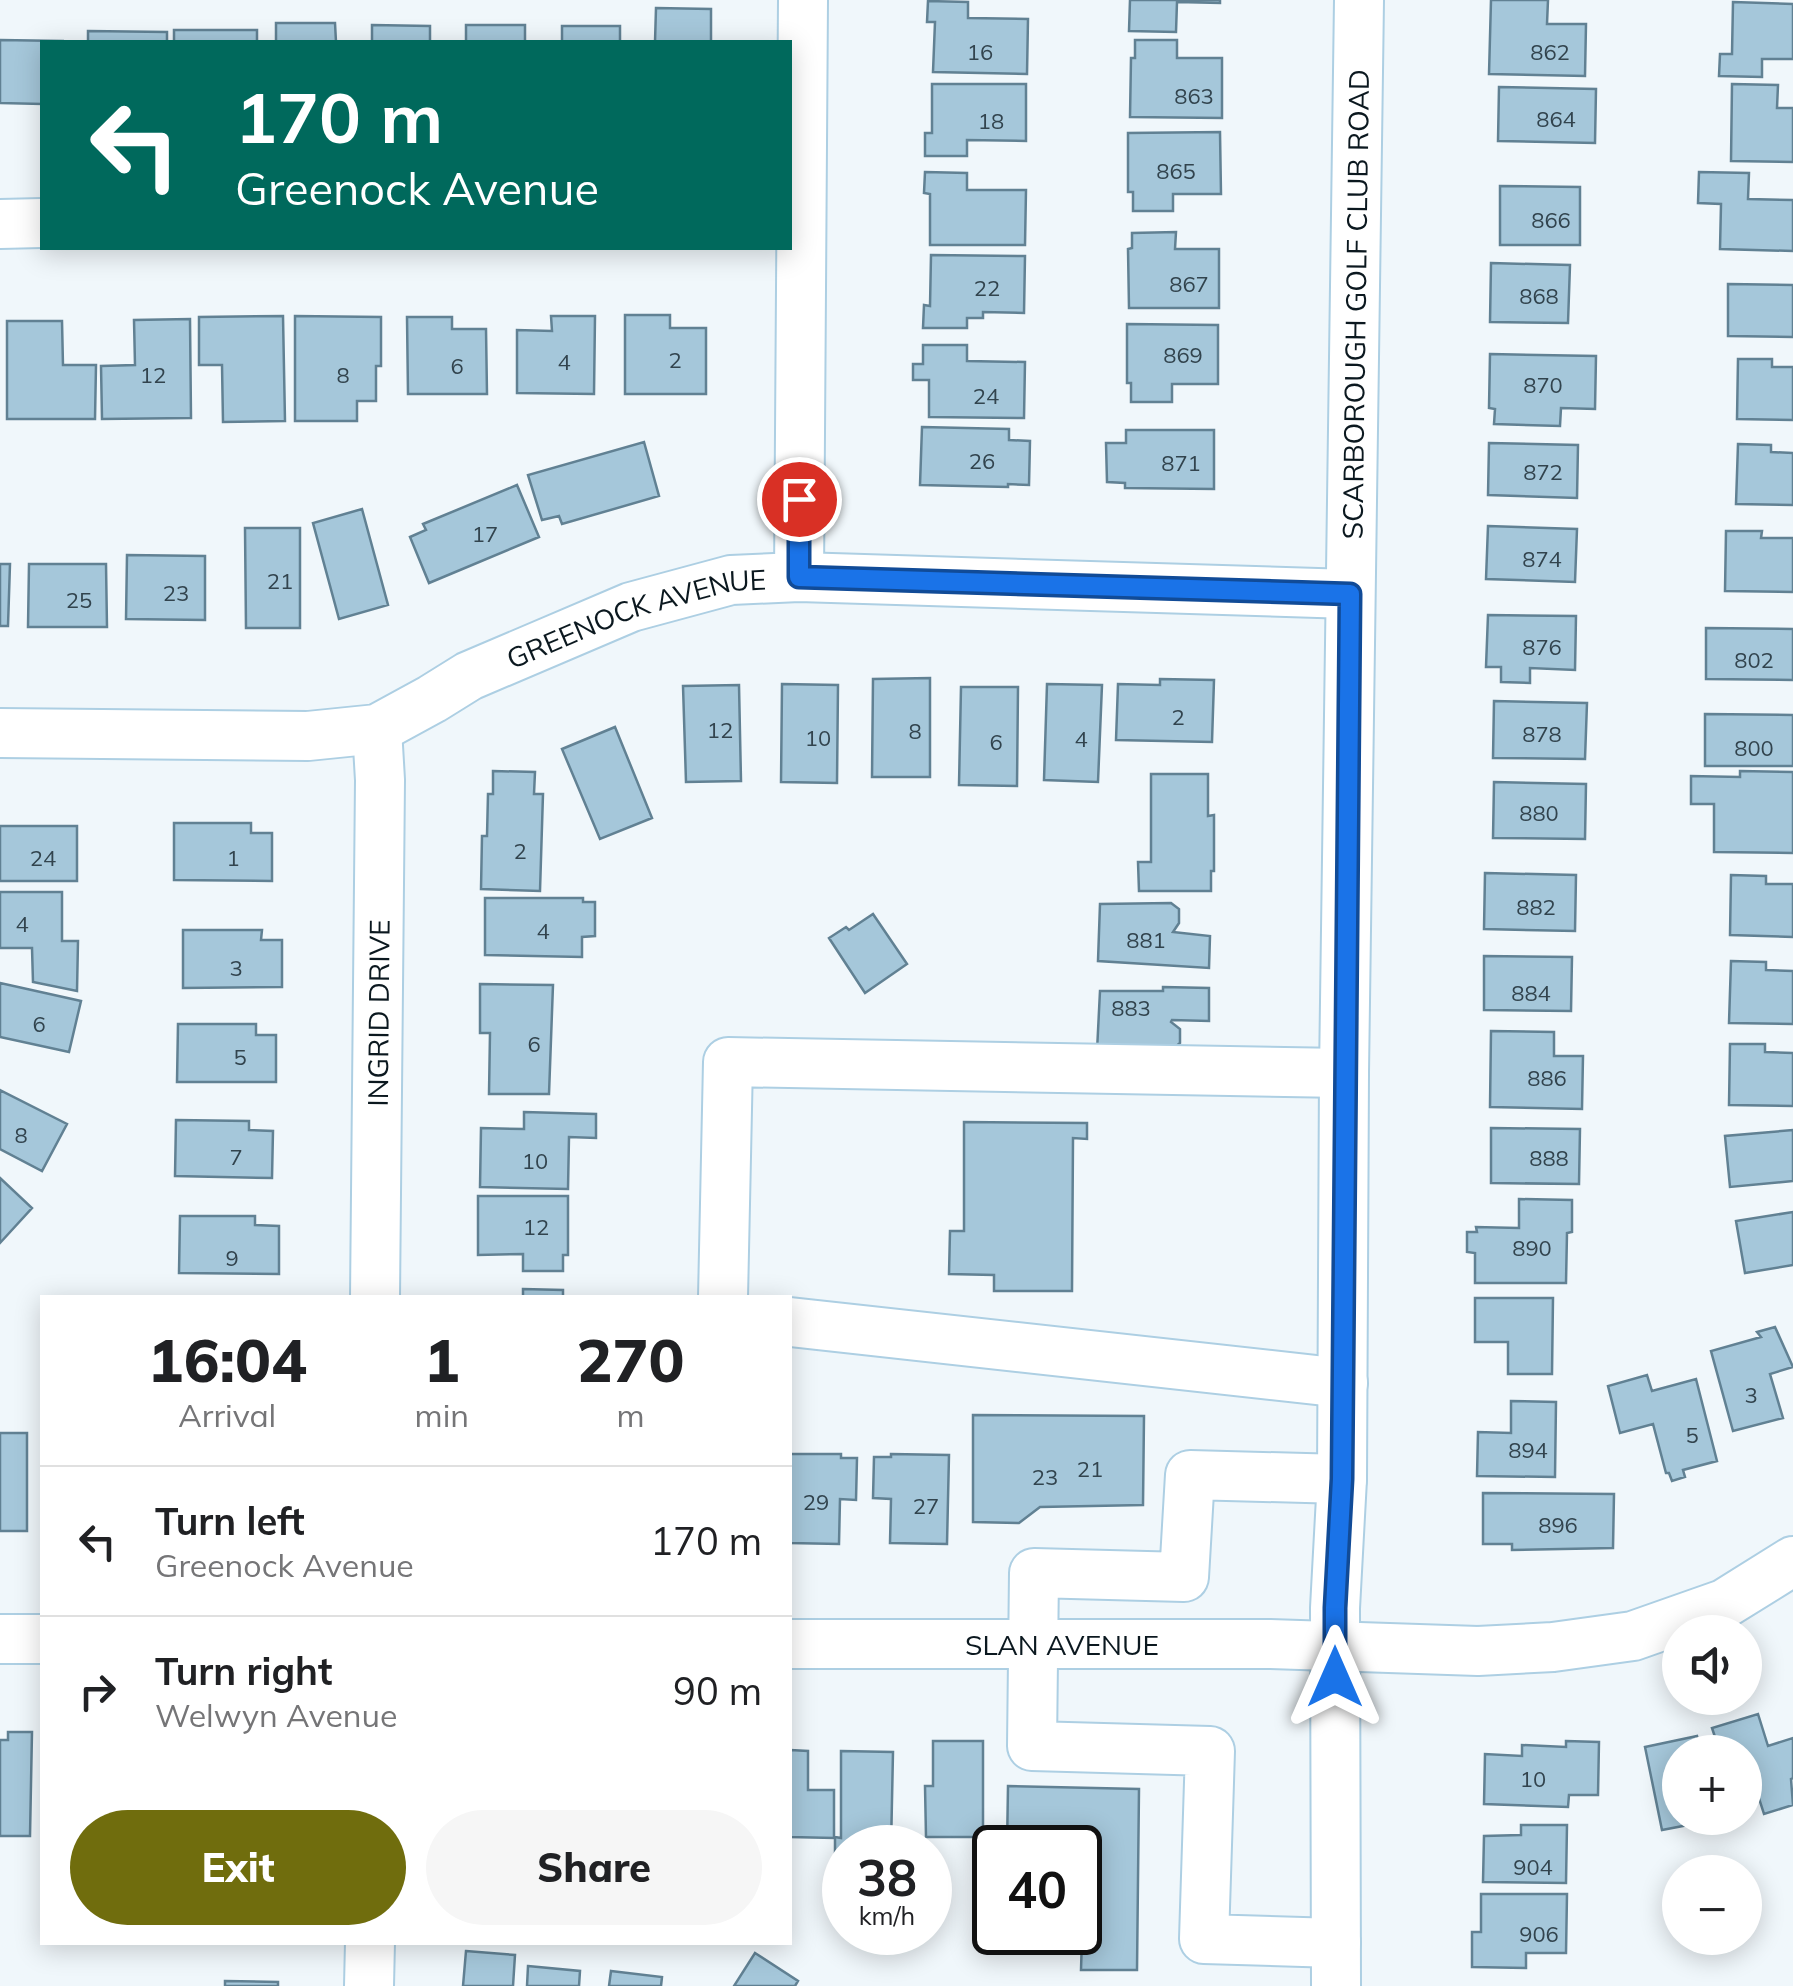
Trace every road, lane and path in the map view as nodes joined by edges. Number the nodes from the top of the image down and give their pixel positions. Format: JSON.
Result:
{"nodes":[{"id":1,"x":803,"y":0,"type":"edge"},
{"id":2,"x":1359,"y":0,"type":"edge"},
{"id":3,"x":796,"y":220,"type":"edge"},
{"id":4,"x":40,"y":223,"type":"edge"},
{"id":5,"x":0,"y":224,"type":"edge"},
{"id":6,"x":799,"y":577,"type":"junction"},
{"id":7,"x":1350,"y":594,"type":"junction"},
{"id":8,"x":377,"y":728,"type":"junction"},
{"id":9,"x":0,"y":734,"type":"edge"},
{"id":10,"x":1344,"y":1073,"type":"junction"},
{"id":11,"x":376,"y":1295,"type":"edge"},
{"id":12,"x":723,"y":1295,"type":"edge"},
{"id":13,"x":792,"y":1322,"type":"edge"},
{"id":14,"x":1343,"y":1383,"type":"junction"},
{"id":15,"x":1342,"y":1479,"type":"junction"},
{"id":16,"x":1793,"y":1561,"type":"edge"},
{"id":17,"x":0,"y":1639,"type":"edge"},
{"id":18,"x":40,"y":1639,"type":"edge"},
{"id":19,"x":792,"y":1644,"type":"edge"},
{"id":20,"x":1032,"y":1644,"type":"junction"},
{"id":21,"x":1336,"y":1645,"type":"junction"},
{"id":22,"x":370,"y":1945,"type":"edge"},
{"id":23,"x":1336,"y":1964,"type":"edge"},
{"id":24,"x":370,"y":1986,"type":"edge"}],
"edges":[{"from":1,"to":3,"type":"street"},
{"from":2,"to":7,"type":"street","name":"SCARBOROUGH GOLF CLUB ROAD"},
{"from":3,"to":6,"type":"street"},
{"from":4,"to":5,"type":"street"},
{"from":6,"to":7,"type":"street","name":"GREENOCK AVENUE"},
{"from":6,"to":8,"type":"street","name":"GREENOCK AVENUE"},
{"from":7,"to":10,"type":"street","name":"SCARBOROUGH GOLF CLUB ROAD"},
{"from":8,"to":9,"type":"street","name":"GREENOCK AVENUE"},
{"from":8,"to":11,"type":"street","name":"INGRID DRIVE"},
{"from":10,"to":12,"type":"street"},
{"from":10,"to":14,"type":"street","name":"SCARBOROUGH GOLF CLUB ROAD"},
{"from":13,"to":14,"type":"street"},
{"from":14,"to":15,"type":"street","name":"SCARBOROUGH GOLF CLUB ROAD"},
{"from":15,"to":20,"type":"street"},
{"from":15,"to":21,"type":"street","name":"SCARBOROUGH GOLF CLUB ROAD"},
{"from":16,"to":21,"type":"street","name":"SLAN AVENUE"},
{"from":17,"to":18,"type":"street"},
{"from":19,"to":20,"type":"street","name":"SLAN AVENUE"},
{"from":20,"to":21,"type":"street","name":"SLAN AVENUE"},
{"from":20,"to":23,"type":"street"},
{"from":21,"to":23,"type":"street","name":"SCARBOROUGH GOLF CLUB ROAD"},
{"from":22,"to":24,"type":"street"}]}
